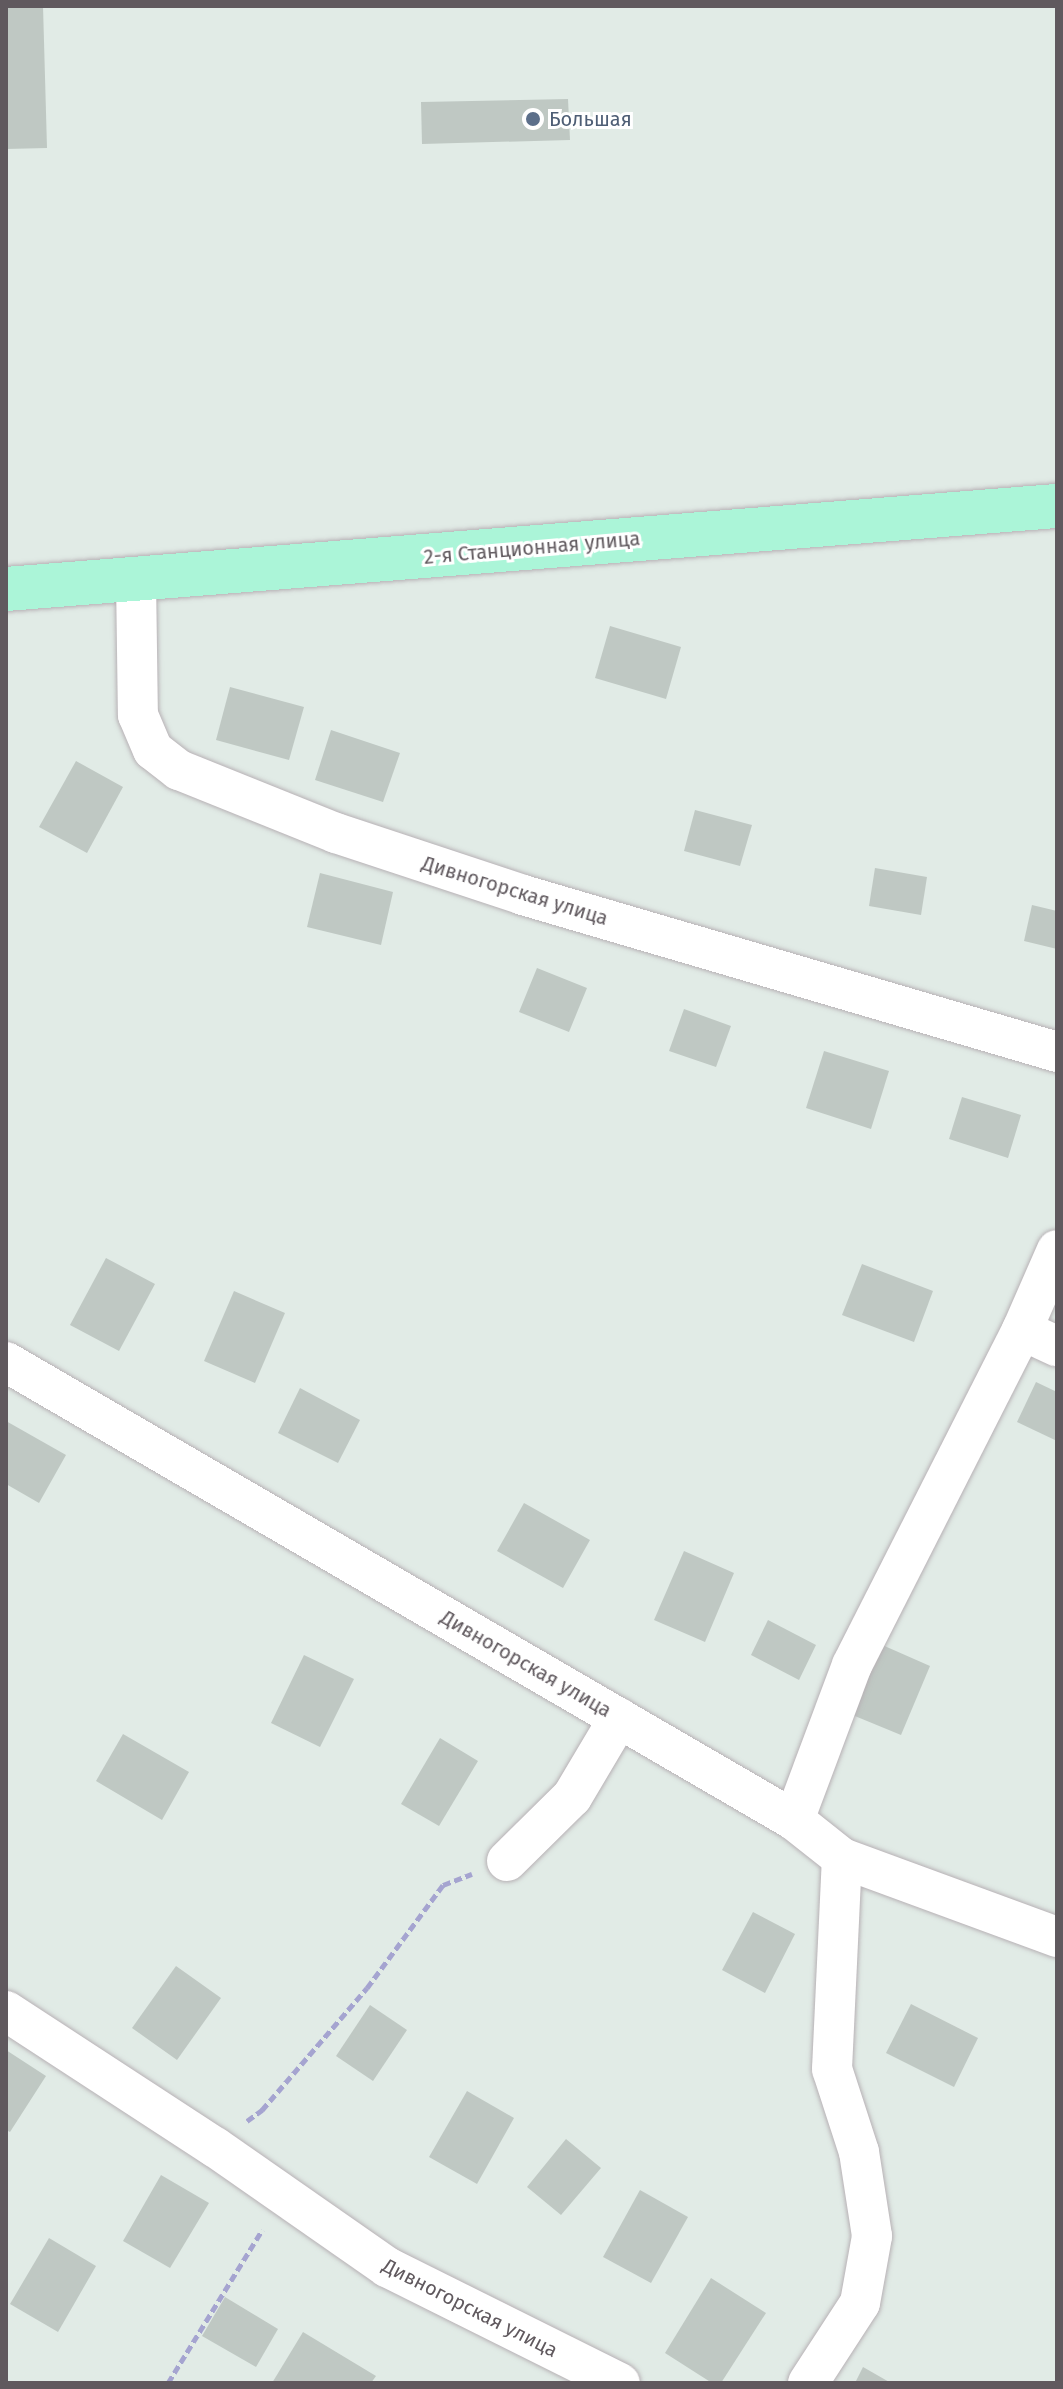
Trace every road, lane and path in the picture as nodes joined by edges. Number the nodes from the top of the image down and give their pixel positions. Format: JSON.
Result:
{"nodes":[{"id":1,"x":1057,"y":506,"type":"edge"},
{"id":2,"x":136,"y":578,"type":"junction"},
{"id":3,"x":6,"y":589,"type":"edge"},
{"id":4,"x":1057,"y":1052,"type":"edge"},
{"id":5,"x":1057,"y":1250,"type":"edge"},
{"id":6,"x":1040,"y":1338,"type":"edge"},
{"id":7,"x":6,"y":1362,"type":"edge"},
{"id":8,"x":619,"y":1718,"type":"junction"},
{"id":9,"x":794,"y":1820,"type":"junction"},
{"id":10,"x":842,"y":1858,"type":"junction"},
{"id":11,"x":507,"y":1861,"type":"joint"},
{"id":12,"x":1057,"y":1937,"type":"edge"},
{"id":13,"x":6,"y":2011,"type":"edge"},
{"id":14,"x":215,"y":2147,"type":"junction"},
{"id":15,"x":284,"y":2195,"type":"junction"},
{"id":16,"x":168,"y":2383,"type":"edge"},
{"id":17,"x":620,"y":2383,"type":"edge"},
{"id":18,"x":808,"y":2383,"type":"edge"}],
"edges":[{"from":1,"to":2,"type":"main road","name":"2-я Станционная улица"},
{"from":2,"to":3,"type":"main road","name":"2-я Станционная улица"},
{"from":2,"to":4,"type":"street","name":"Дивногорская улица"},
{"from":5,"to":6,"type":"street"},
{"from":6,"to":9,"type":"street"},
{"from":7,"to":8,"type":"street","name":"Дивногорская улица"},
{"from":8,"to":9,"type":"street","name":"Дивногорская улица"},
{"from":8,"to":11,"type":"street"},
{"from":9,"to":10,"type":"street","name":"Дивногорская улица"},
{"from":10,"to":12,"type":"street","name":"Дивногорская улица"},
{"from":10,"to":18,"type":"street"},
{"from":11,"to":14,"type":"path"},
{"from":13,"to":14,"type":"street","name":"Дивногорская улица"},
{"from":14,"to":15,"type":"street","name":"Дивногорская улица"},
{"from":15,"to":16,"type":"path"},
{"from":15,"to":17,"type":"street","name":"Дивногорская улица"}]}
